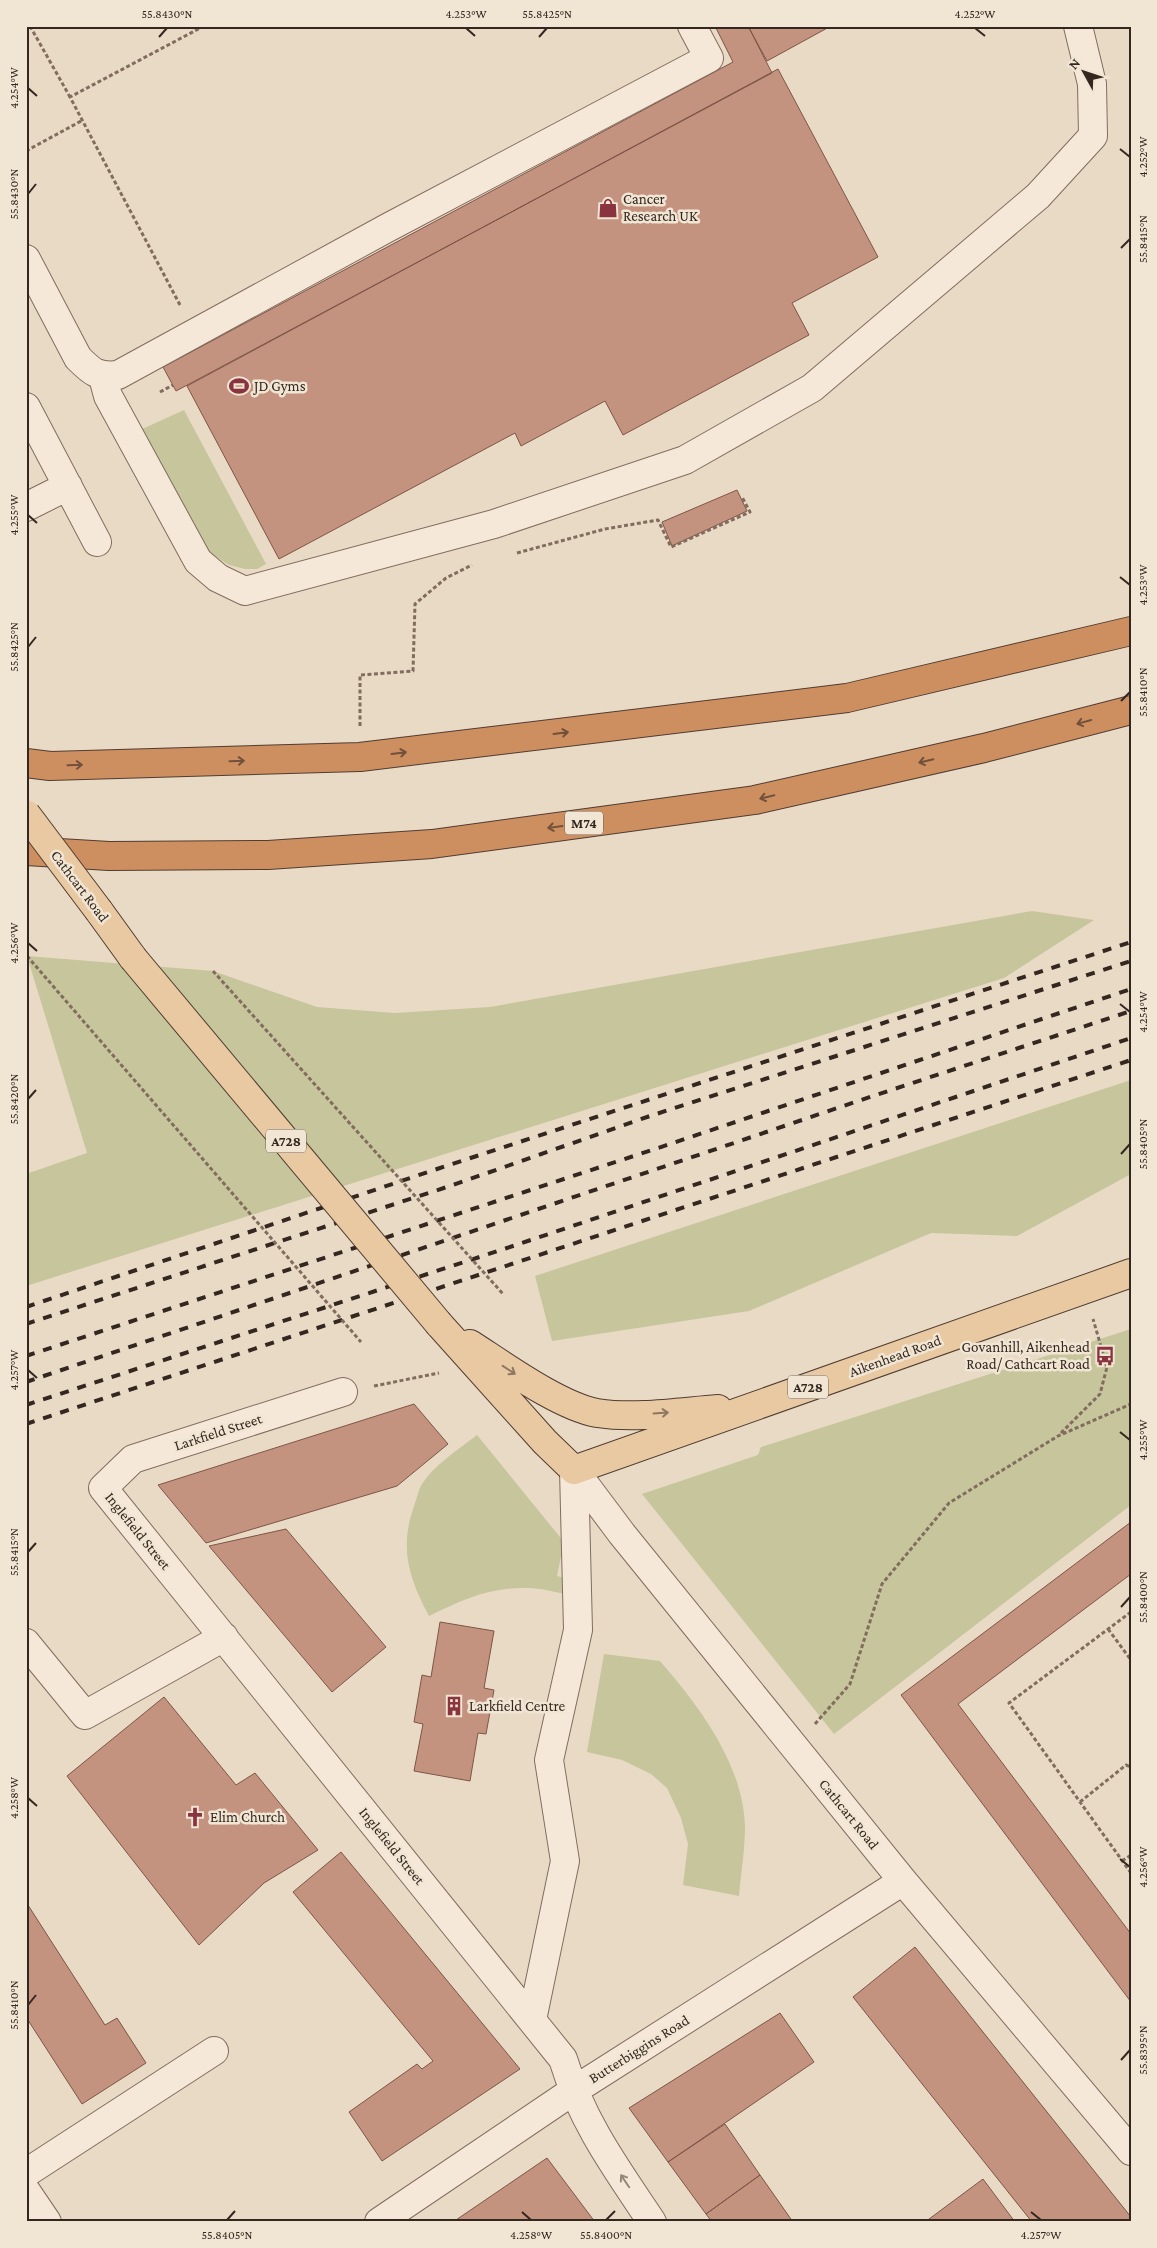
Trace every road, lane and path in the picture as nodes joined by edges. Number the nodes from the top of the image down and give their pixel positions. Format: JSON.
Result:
{"nodes":[{"id":1,"x":30,"y":26,"type":"edge"},
{"id":2,"x":204,"y":26,"type":"edge"},
{"id":3,"x":692,"y":26,"type":"edge"},
{"id":4,"x":1078,"y":26,"type":"edge"},
{"id":5,"x":70,"y":97,"type":"junction"},
{"id":6,"x":83,"y":120,"type":"junction"},
{"id":7,"x":26,"y":151,"type":"edge"},
{"id":8,"x":26,"y":259,"type":"edge"},
{"id":9,"x":194,"y":332,"type":"junction"},
{"id":10,"x":103,"y":377,"type":"junction"},
{"id":11,"x":26,"y":407,"type":"edge"},
{"id":12,"x":68,"y":486,"type":"junction"},
{"id":13,"x":742,"y":497,"type":"dead end"},
{"id":14,"x":26,"y":507,"type":"edge"},
{"id":15,"x":97,"y":542,"type":"dead end"},
{"id":16,"x":512,"y":554,"type":"dead end"},
{"id":17,"x":474,"y":564,"type":"dead end"},
{"id":18,"x":1131,"y":631,"type":"edge"},
{"id":19,"x":1131,"y":710,"type":"edge"},
{"id":20,"x":360,"y":757,"type":"junction"},
{"id":21,"x":26,"y":762,"type":"edge"},
{"id":22,"x":26,"y":814,"type":"edge"},
{"id":23,"x":26,"y":851,"type":"edge"},
{"id":24,"x":27,"y":956,"type":"edge"},
{"id":25,"x":213,"y":970,"type":"dead end"},
{"id":26,"x":1131,"y":1273,"type":"edge"},
{"id":27,"x":1085,"y":1288,"type":"junction"},
{"id":28,"x":504,"y":1295,"type":"dead end"},
{"id":29,"x":439,"y":1324,"type":"junction"},
{"id":30,"x":361,"y":1342,"type":"dead end"},
{"id":31,"x":476,"y":1366,"type":"junction"},
{"id":32,"x":343,"y":1392,"type":"joint"},
{"id":33,"x":1131,"y":1404,"type":"edge"},
{"id":34,"x":753,"y":1406,"type":"junction"},
{"id":35,"x":1058,"y":1436,"type":"junction"},
{"id":36,"x":574,"y":1470,"type":"junction"},
{"id":37,"x":103,"y":1488,"type":"joint"},
{"id":38,"x":1131,"y":1612,"type":"edge"},
{"id":39,"x":1108,"y":1629,"type":"junction"},
{"id":40,"x":224,"y":1637,"type":"junction"},
{"id":41,"x":26,"y":1643,"type":"edge"},
{"id":42,"x":1131,"y":1660,"type":"edge"},
{"id":43,"x":794,"y":1746,"type":"junction"},
{"id":44,"x":1131,"y":1767,"type":"edge"},
{"id":45,"x":1080,"y":1802,"type":"junction"},
{"id":46,"x":1131,"y":1855,"type":"edge"},
{"id":47,"x":1122,"y":1861,"type":"junction"},
{"id":48,"x":1131,"y":1873,"type":"edge"},
{"id":49,"x":903,"y":1881,"type":"junction"},
{"id":50,"x":532,"y":2020,"type":"junction"},
{"id":51,"x":214,"y":2051,"type":"dead end"},
{"id":52,"x":573,"y":2091,"type":"junction"},
{"id":53,"x":1131,"y":2151,"type":"edge"},
{"id":54,"x":26,"y":2173,"type":"edge"},
{"id":55,"x":26,"y":2191,"type":"edge"},
{"id":56,"x":47,"y":2222,"type":"edge"},
{"id":57,"x":379,"y":2222,"type":"edge"},
{"id":58,"x":652,"y":2222,"type":"edge"}],
"edges":[{"from":1,"to":5,"type":"path"},
{"from":2,"to":5,"type":"path"},
{"from":3,"to":9,"type":"street"},
{"from":4,"to":10,"type":"street"},
{"from":5,"to":6,"type":"path"},
{"from":6,"to":7,"type":"path"},
{"from":6,"to":9,"type":"path"},
{"from":8,"to":10,"type":"street"},
{"from":9,"to":10,"type":"street"},
{"from":11,"to":12,"type":"street"},
{"from":12,"to":14,"type":"street"},
{"from":12,"to":15,"type":"street"},
{"from":13,"to":16,"type":"path"},
{"from":17,"to":20,"type":"path"},
{"from":20,"to":18,"type":"highway","one_way":true},
{"from":19,"to":23,"type":"highway","number":"M74","one_way":true},
{"from":21,"to":20,"type":"highway","one_way":true},
{"from":22,"to":29,"type":"main road","name":"Cathcart Road","number":"A728","bridge":true},
{"from":24,"to":30,"type":"path","bridge":true},
{"from":25,"to":28,"type":"path","bridge":true},
{"from":26,"to":27,"type":"main road","name":"Aikenhead Road","number":"A728"},
{"from":27,"to":34,"type":"main road","name":"Aikenhead Road","number":"A728"},
{"from":27,"to":35,"type":"path"},
{"from":29,"to":31,"type":"main road","number":"A728"},
{"from":29,"to":34,"type":"main road","one_way":true},
{"from":31,"to":32,"type":"path"},
{"from":31,"to":36,"type":"main road","number":"A728"},
{"from":32,"to":37,"type":"street","name":"Larkfield Street"},
{"from":33,"to":35,"type":"path"},
{"from":34,"to":36,"type":"main road","name":"Aikenhead Road","number":"A728"},
{"from":35,"to":43,"type":"path"},
{"from":36,"to":43,"type":"street","name":"Cathcart Road"},
{"from":36,"to":50,"type":"street"},
{"from":37,"to":40,"type":"street","name":"Inglefield Street"},
{"from":38,"to":39,"type":"path"},
{"from":39,"to":42,"type":"path"},
{"from":39,"to":45,"type":"path"},
{"from":40,"to":41,"type":"street"},
{"from":40,"to":50,"type":"street","name":"Inglefield Street"},
{"from":43,"to":49,"type":"street","name":"Cathcart Road"},
{"from":44,"to":45,"type":"path"},
{"from":45,"to":47,"type":"path"},
{"from":46,"to":47,"type":"path"},
{"from":47,"to":48,"type":"path"},
{"from":49,"to":52,"type":"street","name":"Butterbiggins Road"},
{"from":49,"to":53,"type":"street","name":"Cathcart Road"},
{"from":50,"to":52,"type":"street","name":"Inglefield Street"},
{"from":51,"to":54,"type":"street"},
{"from":52,"to":57,"type":"street","name":"Butterbiggins Road"},
{"from":58,"to":52,"type":"street","name":"Inglefield Street","one_way":true},
{"from":55,"to":56,"type":"street"}]}
